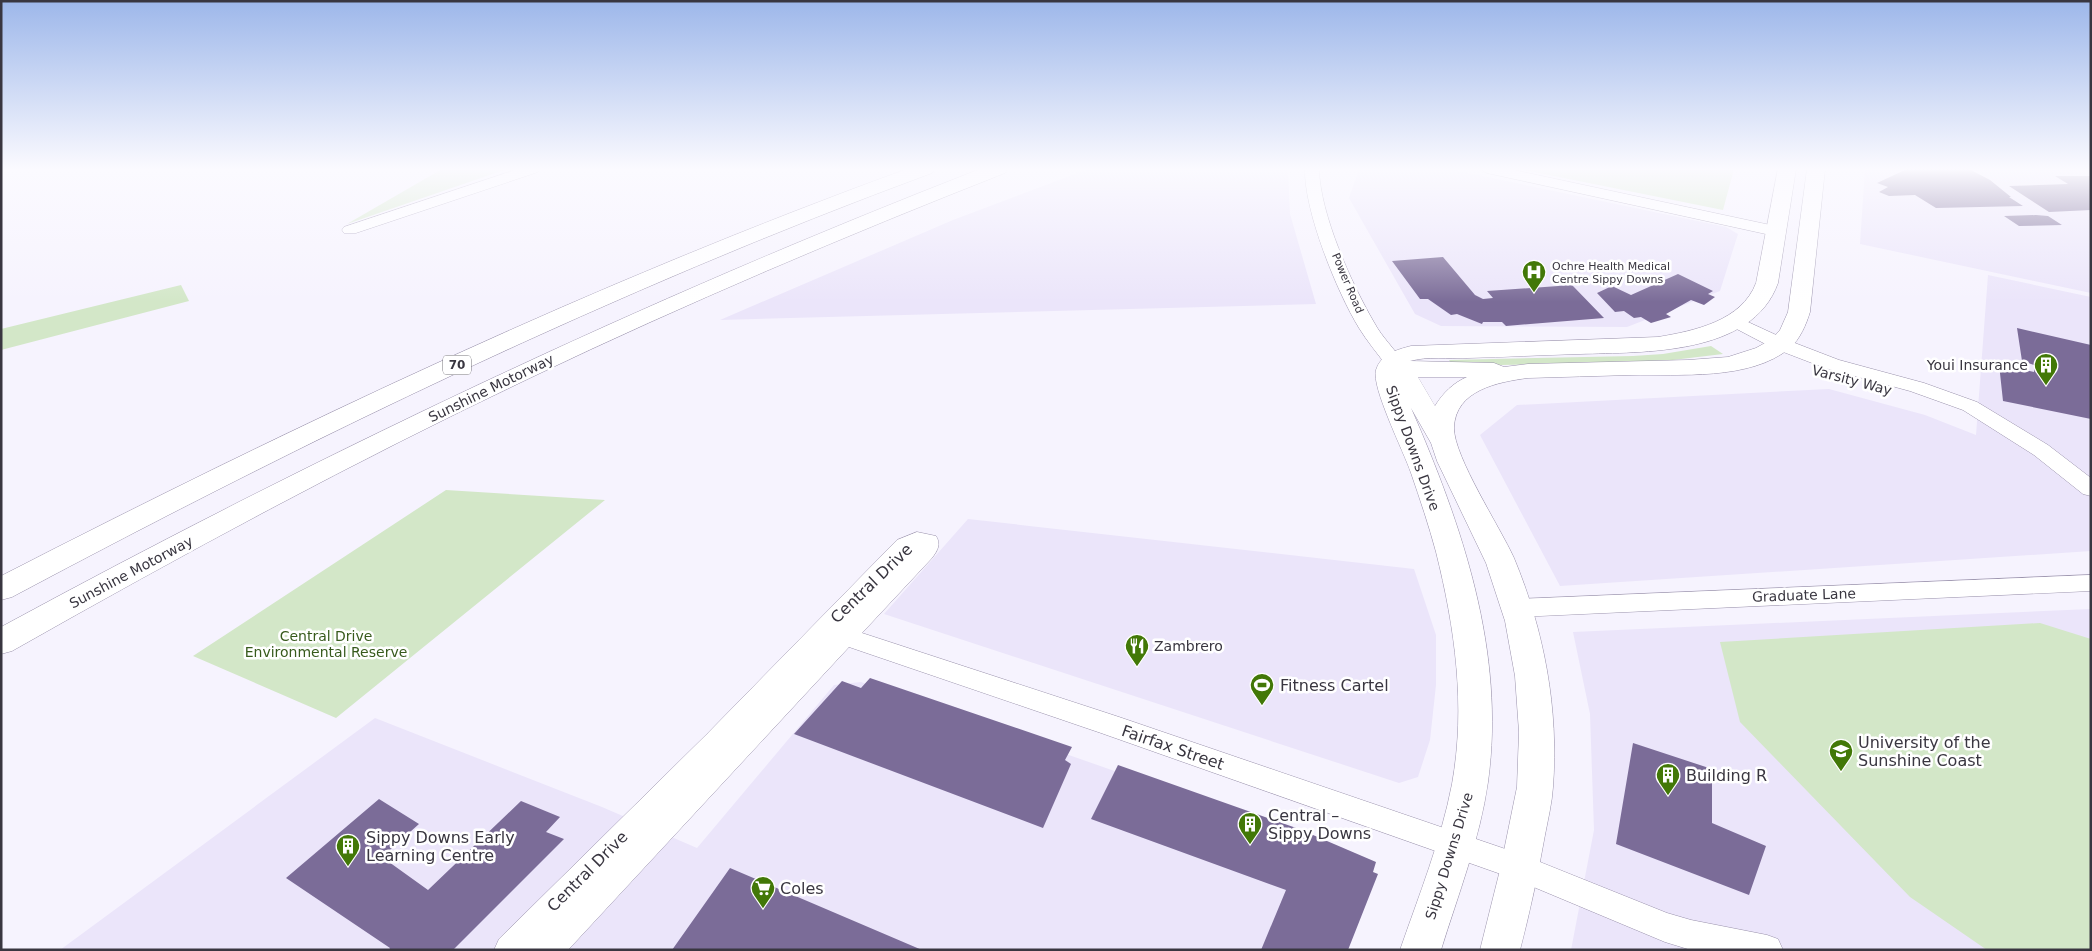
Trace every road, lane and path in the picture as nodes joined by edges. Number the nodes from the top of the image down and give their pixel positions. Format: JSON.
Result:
{"nodes":[{"id":1,"x":400,"y":213,"type":"edge"},
{"id":2,"x":809,"y":213,"type":"edge"},
{"id":3,"x":887,"y":213,"type":"edge"},
{"id":4,"x":1319,"y":213,"type":"edge"},
{"id":5,"x":1693,"y":213,"type":"edge"},
{"id":6,"x":1778,"y":213,"type":"edge"},
{"id":7,"x":1811,"y":213,"type":"edge"},
{"id":8,"x":350,"y":230,"type":"dead end"},
{"id":9,"x":1775,"y":231,"type":"junction"},
{"id":10,"x":1729,"y":324,"type":"junction"},
{"id":11,"x":1773,"y":348,"type":"junction"},
{"id":12,"x":1392,"y":361,"type":"junction"},
{"id":13,"x":1528,"y":371,"type":"junction"},
{"id":14,"x":1444,"y":445,"type":"junction"},
{"id":15,"x":2091,"y":490,"type":"edge"},
{"id":16,"x":2091,"y":583,"type":"edge"},
{"id":17,"x":1,"y":589,"type":"edge"},
{"id":18,"x":1517,"y":608,"type":"junction"},
{"id":19,"x":834,"y":633,"type":"junction"},
{"id":20,"x":1,"y":642,"type":"edge"},
{"id":21,"x":1454,"y":844,"type":"junction"},
{"id":22,"x":1520,"y":867,"type":"junction"},
{"id":23,"x":510,"y":950,"type":"edge"},
{"id":24,"x":547,"y":950,"type":"edge"},
{"id":25,"x":1420,"y":950,"type":"edge"},
{"id":26,"x":1500,"y":950,"type":"edge"},
{"id":27,"x":1767,"y":950,"type":"edge"}],
"edges":[{"from":1,"to":8,"type":"street"},
{"from":2,"to":17,"type":"main road","number":"70"},
{"from":3,"to":20,"type":"main road","name":"Sunshine Motorway"},
{"from":4,"to":12,"type":"street","name":"Power Road"},
{"from":5,"to":9,"type":"street"},
{"from":6,"to":9,"type":"main road"},
{"from":7,"to":11,"type":"main road"},
{"from":9,"to":10,"type":"main road"},
{"from":10,"to":11,"type":"street","name":"Varsity Way"},
{"from":10,"to":12,"type":"main road"},
{"from":11,"to":13,"type":"main road"},
{"from":11,"to":15,"type":"street","name":"Varsity Way"},
{"from":12,"to":13,"type":"main road"},
{"from":12,"to":14,"type":"main road"},
{"from":12,"to":21,"type":"main road","name":"Sippy Downs Drive"},
{"from":13,"to":14,"type":"main road"},
{"from":14,"to":18,"type":"main road"},
{"from":16,"to":18,"type":"street","name":"Graduate Lane"},
{"from":18,"to":22,"type":"main road"},
{"from":19,"to":21,"type":"street","name":"Fairfax Street"},
{"from":19,"to":23,"type":"street","name":"Central Drive"},
{"from":19,"to":24,"type":"street","name":"Central Drive"},
{"from":21,"to":22,"type":"street","name":"Fairfax Street"},
{"from":21,"to":25,"type":"main road","name":"Sippy Downs Drive"},
{"from":22,"to":26,"type":"main road"},
{"from":22,"to":27,"type":"street","name":"Fairfax Street"}]}
